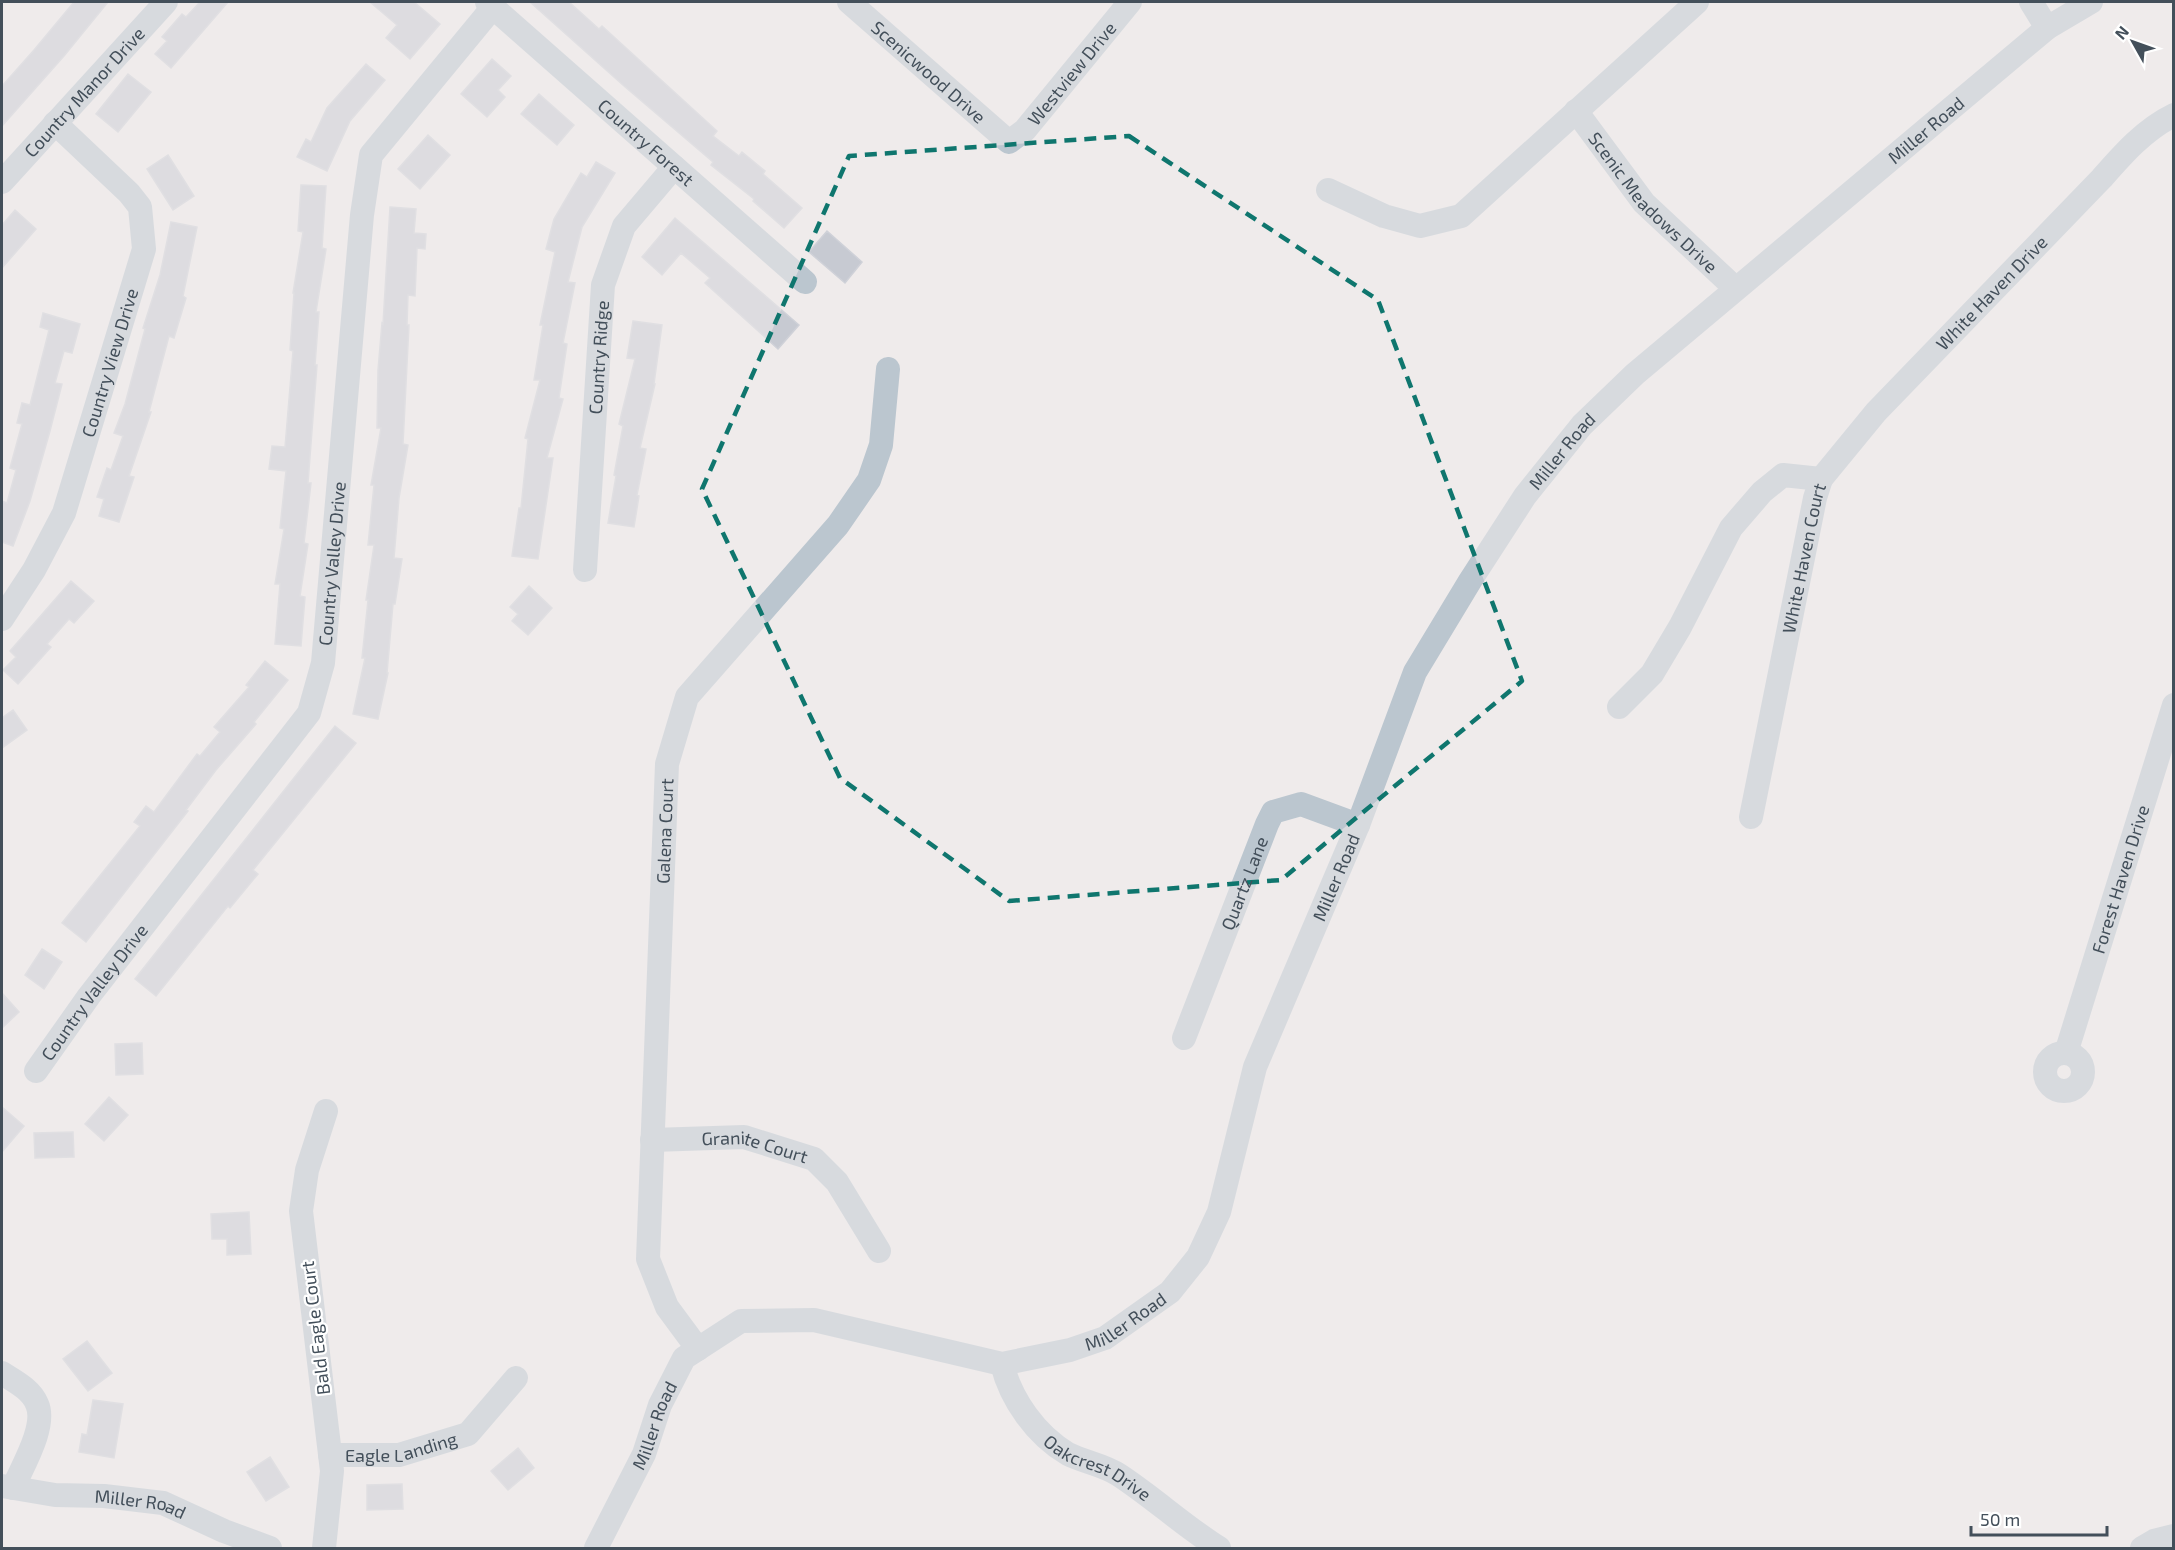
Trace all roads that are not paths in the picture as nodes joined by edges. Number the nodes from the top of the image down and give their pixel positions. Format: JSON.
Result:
{"nodes":[{"id":1,"x":166,"y":2,"type":"edge"},
{"id":2,"x":849,"y":2,"type":"edge"},
{"id":3,"x":1130,"y":2,"type":"edge"},
{"id":4,"x":2031,"y":2,"type":"edge"},
{"id":5,"x":2091,"y":2,"type":"edge"},
{"id":6,"x":1692,"y":3,"type":"edge"},
{"id":7,"x":490,"y":4,"type":"edge"},
{"id":8,"x":2047,"y":28,"type":"junction"},
{"id":9,"x":1576,"y":111,"type":"junction"},
{"id":10,"x":2174,"y":115,"type":"edge"},
{"id":11,"x":55,"y":123,"type":"junction"},
{"id":12,"x":1009,"y":142,"type":"joint"},
{"id":13,"x":674,"y":167,"type":"junction"},
{"id":14,"x":2,"y":182,"type":"edge"},
{"id":15,"x":1328,"y":190,"type":"dead end"},
{"id":16,"x":805,"y":282,"type":"dead end"},
{"id":17,"x":1735,"y":288,"type":"junction"},
{"id":18,"x":888,"y":369,"type":"dead end"},
{"id":19,"x":1821,"y":479,"type":"junction"},
{"id":20,"x":585,"y":570,"type":"dead end"},
{"id":21,"x":2,"y":620,"type":"edge"},
{"id":22,"x":2174,"y":705,"type":"edge"},
{"id":23,"x":1619,"y":707,"type":"dead end"},
{"id":24,"x":1750,"y":817,"type":"dead end"},
{"id":25,"x":1358,"y":825,"type":"junction"},
{"id":26,"x":1184,"y":1038,"type":"dead end"},
{"id":27,"x":2066,"y":1053,"type":"dead end"},
{"id":28,"x":36,"y":1071,"type":"dead end"},
{"id":29,"x":326,"y":1111,"type":"dead end"},
{"id":30,"x":652,"y":1140,"type":"junction"},
{"id":31,"x":879,"y":1251,"type":"dead end"},
{"id":32,"x":698,"y":1349,"type":"junction"},
{"id":33,"x":1002,"y":1364,"type":"junction"},
{"id":34,"x":2,"y":1373,"type":"edge"},
{"id":35,"x":516,"y":1378,"type":"dead end"},
{"id":36,"x":330,"y":1455,"type":"junction"},
{"id":37,"x":7,"y":1486,"type":"edge"},
{"id":38,"x":2174,"y":1536,"type":"edge"},
{"id":39,"x":270,"y":1548,"type":"edge"},
{"id":40,"x":324,"y":1548,"type":"edge"},
{"id":41,"x":596,"y":1548,"type":"edge"},
{"id":42,"x":1219,"y":1548,"type":"edge"},
{"id":43,"x":2142,"y":1548,"type":"edge"}],
"edges":[{"from":1,"to":11,"type":"street","name":"Country Manor Drive"},
{"from":2,"to":12,"type":"street","name":"Scenicwood Drive"},
{"from":3,"to":12,"type":"street","name":"Westview Drive"},
{"from":4,"to":8,"type":"street"},
{"from":5,"to":8,"type":"street","name":"Miller Road"},
{"from":6,"to":9,"type":"street"},
{"from":7,"to":13,"type":"street","name":"Country Forest"},
{"from":7,"to":28,"type":"street","name":"Country Valley Drive"},
{"from":8,"to":17,"type":"street","name":"Miller Road"},
{"from":9,"to":15,"type":"street"},
{"from":9,"to":17,"type":"street","name":"Scenic Meadows Drive"},
{"from":10,"to":19,"type":"street","name":"White Haven Drive"},
{"from":11,"to":14,"type":"street","name":"Country Manor Drive"},
{"from":11,"to":21,"type":"street","name":"Country View Drive"},
{"from":13,"to":16,"type":"street","name":"Country Forest"},
{"from":13,"to":20,"type":"street","name":"Country Ridge"},
{"from":17,"to":25,"type":"street","name":"Miller Road"},
{"from":18,"to":30,"type":"street","name":"Galena Court"},
{"from":19,"to":23,"type":"street","name":"White Haven Court"},
{"from":19,"to":24,"type":"street","name":"White Haven Court"},
{"from":22,"to":27,"type":"street","name":"Forest Haven Drive"},
{"from":25,"to":26,"type":"street","name":"Quartz Lane"},
{"from":25,"to":33,"type":"street","name":"Miller Road"},
{"from":29,"to":36,"type":"street","name":"Bald Eagle Court"},
{"from":30,"to":31,"type":"street","name":"Granite Court"},
{"from":30,"to":32,"type":"street","name":"Galena Court"},
{"from":32,"to":33,"type":"street","name":"Miller Road"},
{"from":32,"to":41,"type":"street","name":"Miller Road"},
{"from":33,"to":42,"type":"street","name":"Oakcrest Drive"},
{"from":34,"to":37,"type":"street"},
{"from":35,"to":36,"type":"street","name":"Eagle Landing"},
{"from":36,"to":40,"type":"street","name":"Bald Eagle Court"},
{"from":37,"to":39,"type":"street","name":"Miller Road"},
{"from":38,"to":43,"type":"street"}]}
